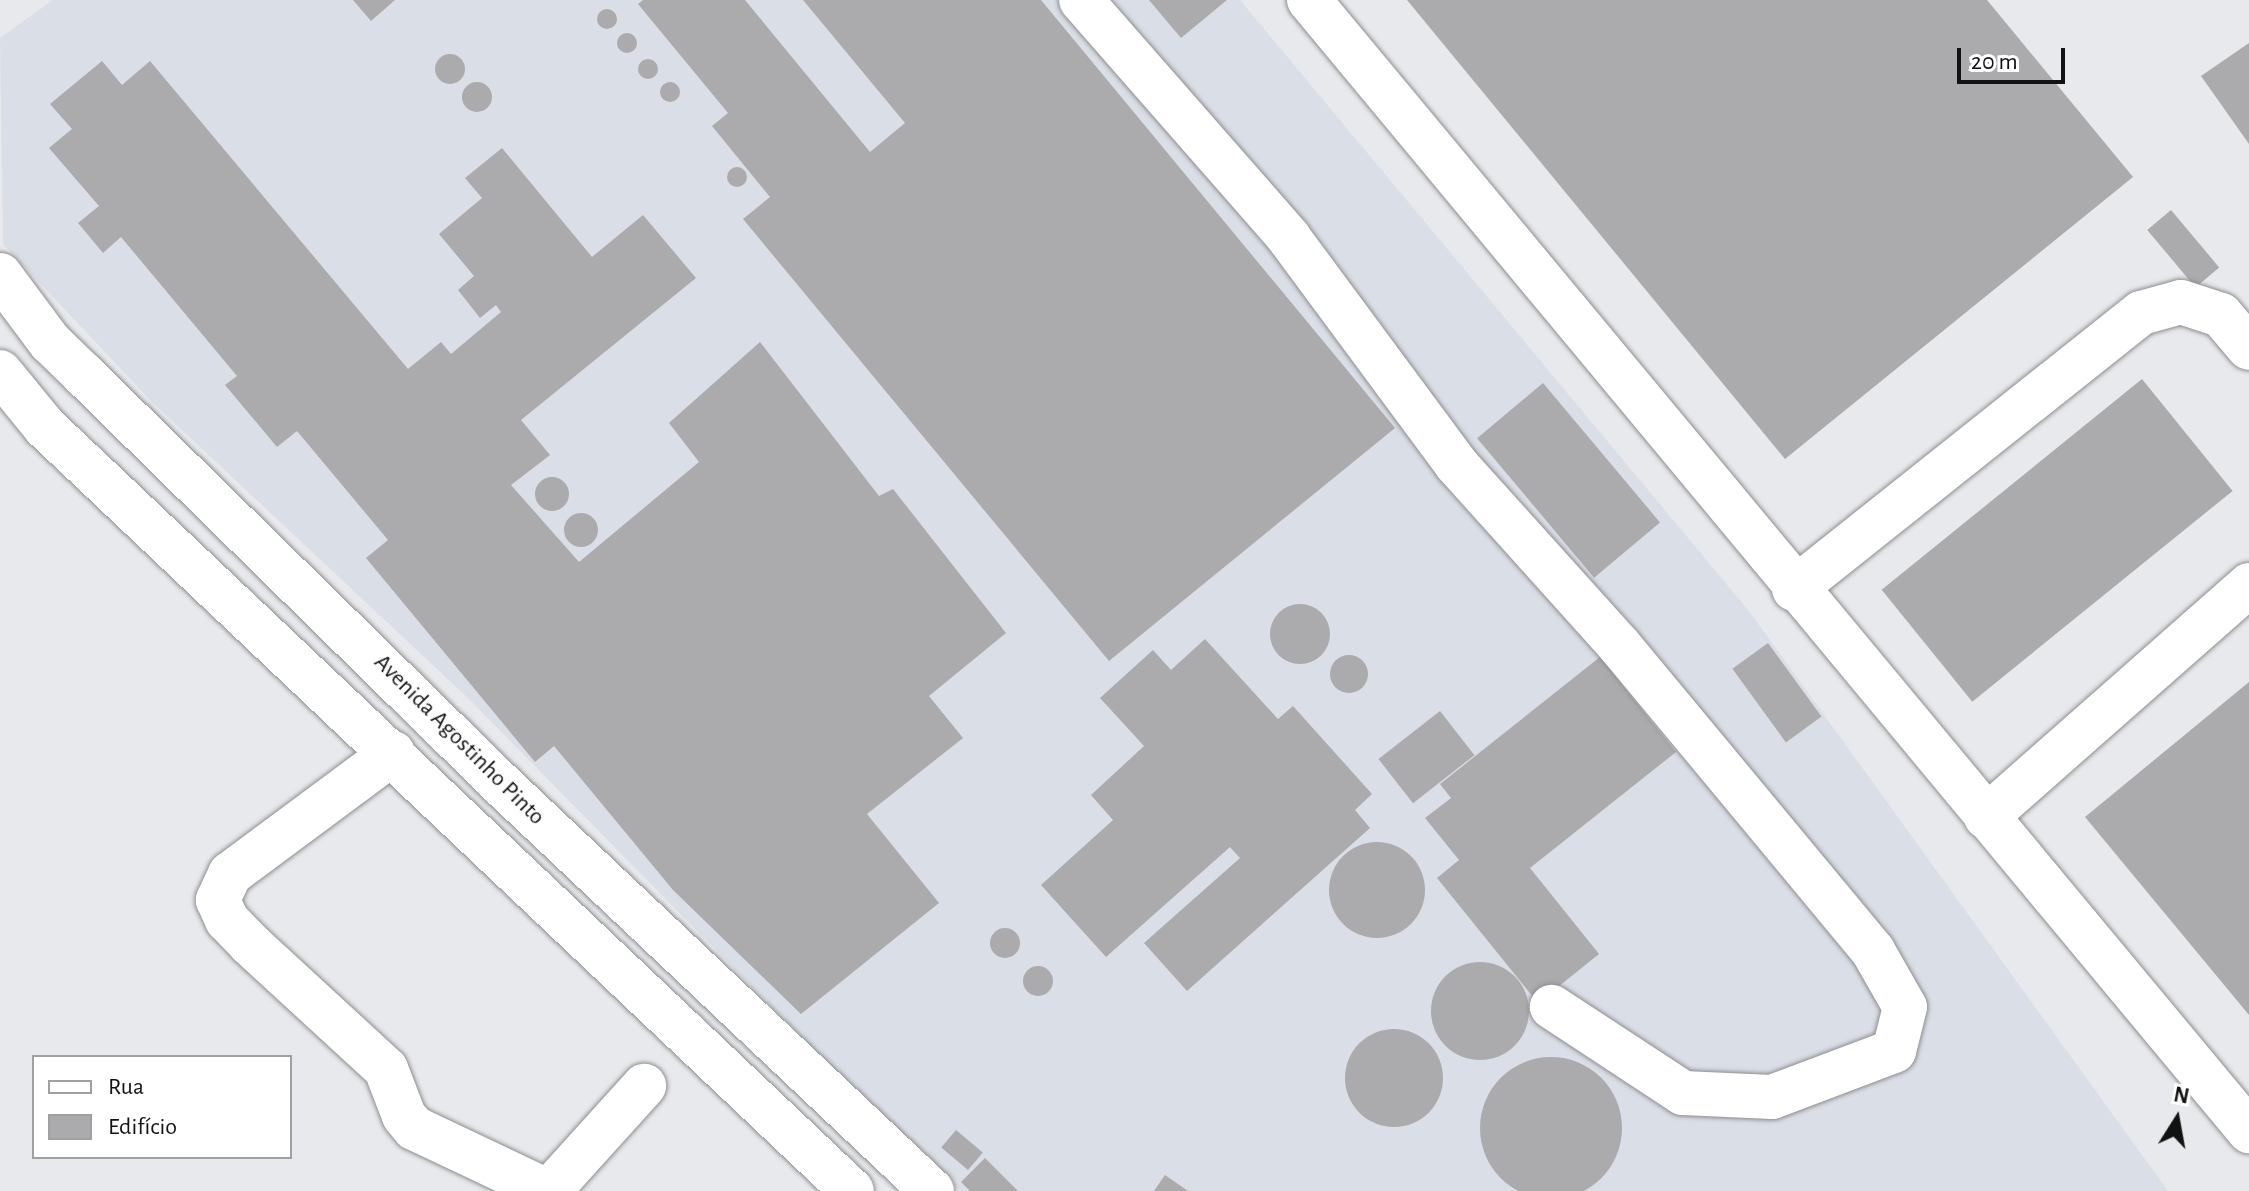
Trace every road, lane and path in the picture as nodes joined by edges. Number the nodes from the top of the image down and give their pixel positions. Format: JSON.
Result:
{"nodes":[{"id":1,"x":1081,"y":0,"type":"edge"},
{"id":2,"x":1309,"y":0,"type":"edge"},
{"id":3,"x":0,"y":275,"type":"edge"},
{"id":4,"x":2249,"y":348,"type":"edge"},
{"id":5,"x":0,"y":372,"type":"edge"},
{"id":6,"x":2249,"y":585,"type":"edge"},
{"id":7,"x":1794,"y":589,"type":"junction"},
{"id":8,"x":393,"y":753,"type":"junction"},
{"id":9,"x":1986,"y":817,"type":"junction"},
{"id":10,"x":1552,"y":1007,"type":"dead end"},
{"id":11,"x":644,"y":1086,"type":"dead end"},
{"id":12,"x":2249,"y":1131,"type":"edge"},
{"id":13,"x":548,"y":1191,"type":"edge"},
{"id":14,"x":852,"y":1191,"type":"edge"},
{"id":15,"x":932,"y":1191,"type":"edge"}],
"edges":[{"from":1,"to":10,"type":"main road"},
{"from":2,"to":7,"type":"main road"},
{"from":3,"to":15,"type":"main road","name":"Avenida Agostinho Pinto"},
{"from":4,"to":7,"type":"main road"},
{"from":5,"to":8,"type":"main road"},
{"from":6,"to":9,"type":"main road"},
{"from":7,"to":9,"type":"main road"},
{"from":8,"to":13,"type":"main road"},
{"from":8,"to":14,"type":"main road"},
{"from":9,"to":12,"type":"main road"},
{"from":11,"to":13,"type":"main road"}]}
